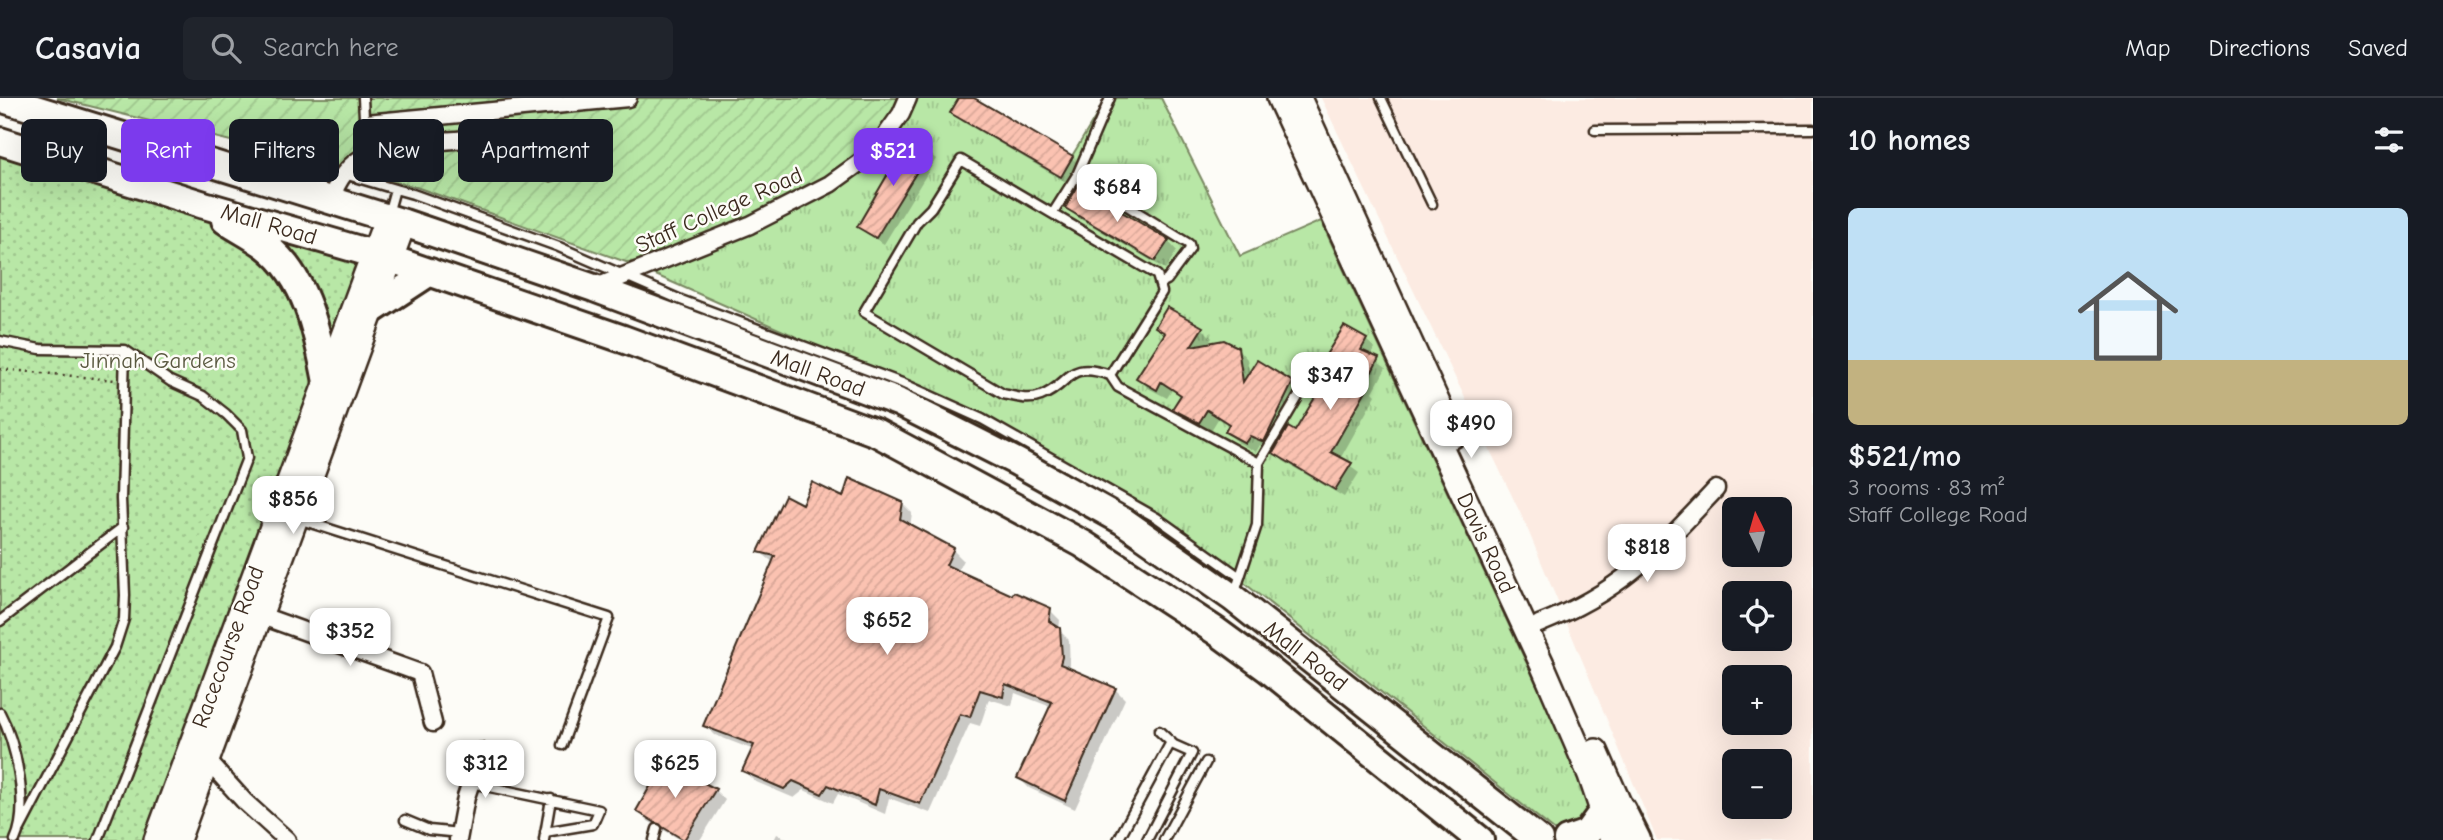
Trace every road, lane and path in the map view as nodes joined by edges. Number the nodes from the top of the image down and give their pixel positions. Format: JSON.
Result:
{"nodes":[{"id":1,"x":0,"y":98,"type":"edge"},
{"id":2,"x":363,"y":98,"type":"edge"},
{"id":3,"x":628,"y":98,"type":"edge"},
{"id":4,"x":908,"y":98,"type":"edge"},
{"id":5,"x":1110,"y":98,"type":"edge"},
{"id":6,"x":1279,"y":98,"type":"edge"},
{"id":7,"x":1299,"y":98,"type":"edge"},
{"id":8,"x":1381,"y":98,"type":"edge"},
{"id":9,"x":365,"y":119,"type":"edge"},
{"id":10,"x":416,"y":119,"type":"edge"},
{"id":11,"x":1813,"y":129,"type":"edge"},
{"id":12,"x":1595,"y":130,"type":"dead end"},
{"id":13,"x":0,"y":141,"type":"edge"},
{"id":14,"x":353,"y":166,"type":"edge"},
{"id":15,"x":344,"y":174,"type":"junction"},
{"id":16,"x":1077,"y":175,"type":"junction"},
{"id":17,"x":395,"y":189,"type":"junction"},
{"id":18,"x":332,"y":198,"type":"junction"},
{"id":19,"x":1432,"y":204,"type":"dead end"},
{"id":20,"x":204,"y":205,"type":"junction"},
{"id":21,"x":1053,"y":213,"type":"junction"},
{"id":22,"x":396,"y":220,"type":"junction"},
{"id":23,"x":382,"y":257,"type":"junction"},
{"id":24,"x":430,"y":272,"type":"junction"},
{"id":25,"x":627,"y":275,"type":"junction"},
{"id":26,"x":1161,"y":283,"type":"junction"},
{"id":27,"x":594,"y":288,"type":"junction"},
{"id":28,"x":372,"y":310,"type":"junction"},
{"id":29,"x":0,"y":341,"type":"edge"},
{"id":30,"x":125,"y":350,"type":"junction"},
{"id":31,"x":0,"y":369,"type":"edge"},
{"id":32,"x":1110,"y":375,"type":"junction"},
{"id":33,"x":125,"y":380,"type":"junction"},
{"id":34,"x":327,"y":382,"type":"junction"},
{"id":35,"x":1307,"y":382,"type":"dead end"},
{"id":36,"x":1259,"y":463,"type":"junction"},
{"id":37,"x":1716,"y":489,"type":"dead end"},
{"id":38,"x":288,"y":516,"type":"junction"},
{"id":39,"x":123,"y":527,"type":"junction"},
{"id":40,"x":1237,"y":587,"type":"junction"},
{"id":41,"x":262,"y":616,"type":"junction"},
{"id":42,"x":0,"y":621,"type":"edge"},
{"id":43,"x":1539,"y":624,"type":"junction"},
{"id":44,"x":0,"y":713,"type":"edge"},
{"id":45,"x":433,"y":723,"type":"dead end"},
{"id":46,"x":1159,"y":731,"type":"dead end"},
{"id":47,"x":1171,"y":742,"type":"junction"},
{"id":48,"x":562,"y":745,"type":"dead end"},
{"id":49,"x":481,"y":752,"type":"dead end"},
{"id":50,"x":207,"y":760,"type":"junction"},
{"id":51,"x":1206,"y":762,"type":"dead end"},
{"id":52,"x":471,"y":783,"type":"junction"},
{"id":53,"x":551,"y":799,"type":"junction"},
{"id":54,"x":1613,"y":810,"type":"junction"},
{"id":55,"x":405,"y":820,"type":"dead end"},
{"id":56,"x":20,"y":829,"type":"junction"},
{"id":57,"x":657,"y":829,"type":"dead end"},
{"id":58,"x":459,"y":836,"type":"edge"},
{"id":59,"x":545,"y":836,"type":"edge"},
{"id":60,"x":15,"y":840,"type":"edge"},
{"id":61,"x":98,"y":840,"type":"edge"},
{"id":62,"x":156,"y":840,"type":"edge"},
{"id":63,"x":178,"y":840,"type":"edge"},
{"id":64,"x":287,"y":840,"type":"edge"},
{"id":65,"x":654,"y":840,"type":"edge"},
{"id":66,"x":1118,"y":840,"type":"edge"},
{"id":67,"x":1147,"y":840,"type":"edge"},
{"id":68,"x":1164,"y":840,"type":"edge"},
{"id":69,"x":1480,"y":840,"type":"edge"},
{"id":70,"x":1539,"y":840,"type":"edge"},
{"id":71,"x":1567,"y":840,"type":"edge"},
{"id":72,"x":1612,"y":840,"type":"edge"},
{"id":73,"x":1627,"y":840,"type":"edge"},
{"id":74,"x":1637,"y":840,"type":"edge"}],
"edges":[{"from":1,"to":18,"type":"main road","name":"Mall Road"},
{"from":2,"to":9,"type":"lane"},
{"from":3,"to":10,"type":"street"},
{"from":4,"to":25,"type":"street","name":"Staff College Road"},
{"from":5,"to":16,"type":"lane"},
{"from":6,"to":54,"type":"main road","name":"Davis Road"},
{"from":7,"to":43,"type":"main road","name":"Davis Road"},
{"from":8,"to":19,"type":"lane"},
{"from":11,"to":12,"type":"lane"},
{"from":13,"to":20,"type":"main road","name":"Mall Road"},
{"from":14,"to":15,"type":"street"},
{"from":15,"to":17,"type":"lane"},
{"from":15,"to":18,"type":"street"},
{"from":16,"to":21,"type":"lane"},
{"from":16,"to":26,"type":"lane"},
{"from":17,"to":22,"type":"lane"},
{"from":17,"to":25,"type":"lane"},
{"from":18,"to":22,"type":"main road","name":"Mall Road"},
{"from":20,"to":23,"type":"main road","name":"Mall Road"},
{"from":20,"to":34,"type":"main road"},
{"from":21,"to":26,"type":"lane"},
{"from":21,"to":32,"type":"lane"},
{"from":22,"to":23,"type":"main road","name":"Racecourse Road"},
{"from":22,"to":27,"type":"main road","name":"Mall Road"},
{"from":23,"to":24,"type":"main road","name":"Mall Road"},
{"from":23,"to":28,"type":"main road","name":"Racecourse Road"},
{"from":23,"to":34,"type":"main road","name":"Racecourse Road"},
{"from":24,"to":28,"type":"main road"},
{"from":24,"to":69,"type":"main road","name":"Mall Road"},
{"from":25,"to":27,"type":"street","name":"Staff College Road"},
{"from":25,"to":40,"type":"lane"},
{"from":26,"to":32,"type":"lane"},
{"from":27,"to":40,"type":"main road","name":"Mall Road"},
{"from":28,"to":38,"type":"main road","name":"Racecourse Road"},
{"from":29,"to":30,"type":"lane"},
{"from":30,"to":33,"type":"lane"},
{"from":30,"to":61,"type":"lane"},
{"from":31,"to":33,"type":"path"},
{"from":32,"to":36,"type":"lane"},
{"from":33,"to":39,"type":"lane"},
{"from":34,"to":38,"type":"main road","name":"Racecourse Road"},
{"from":35,"to":36,"type":"lane"},
{"from":36,"to":40,"type":"lane"},
{"from":37,"to":43,"type":"street"},
{"from":38,"to":41,"type":"main road","name":"Racecourse Road"},
{"from":38,"to":48,"type":"lane"},
{"from":38,"to":62,"type":"main road","name":"Racecourse Road"},
{"from":39,"to":42,"type":"lane"},
{"from":39,"to":56,"type":"lane"},
{"from":40,"to":70,"type":"main road","name":"Mall Road"},
{"from":41,"to":45,"type":"street"},
{"from":41,"to":50,"type":"main road","name":"Racecourse Road"},
{"from":43,"to":54,"type":"main road","name":"Davis Road"},
{"from":44,"to":56,"type":"lane"},
{"from":46,"to":47,"type":"lane"},
{"from":47,"to":66,"type":"lane"},
{"from":47,"to":67,"type":"lane"},
{"from":49,"to":52,"type":"street"},
{"from":50,"to":63,"type":"main road","name":"Racecourse Road"},
{"from":50,"to":64,"type":"street"},
{"from":51,"to":68,"type":"lane"},
{"from":52,"to":53,"type":"lane"},
{"from":52,"to":58,"type":"street"},
{"from":53,"to":59,"type":"lane"},
{"from":53,"to":59,"type":"lane"},
{"from":54,"to":71,"type":"main road"},
{"from":54,"to":72,"type":"main road","name":"Davis Road"},
{"from":54,"to":73,"type":"main road","name":"Davis Road"},
{"from":54,"to":74,"type":"main road"},
{"from":55,"to":58,"type":"lane"},
{"from":56,"to":60,"type":"lane"},
{"from":57,"to":65,"type":"lane"}]}
